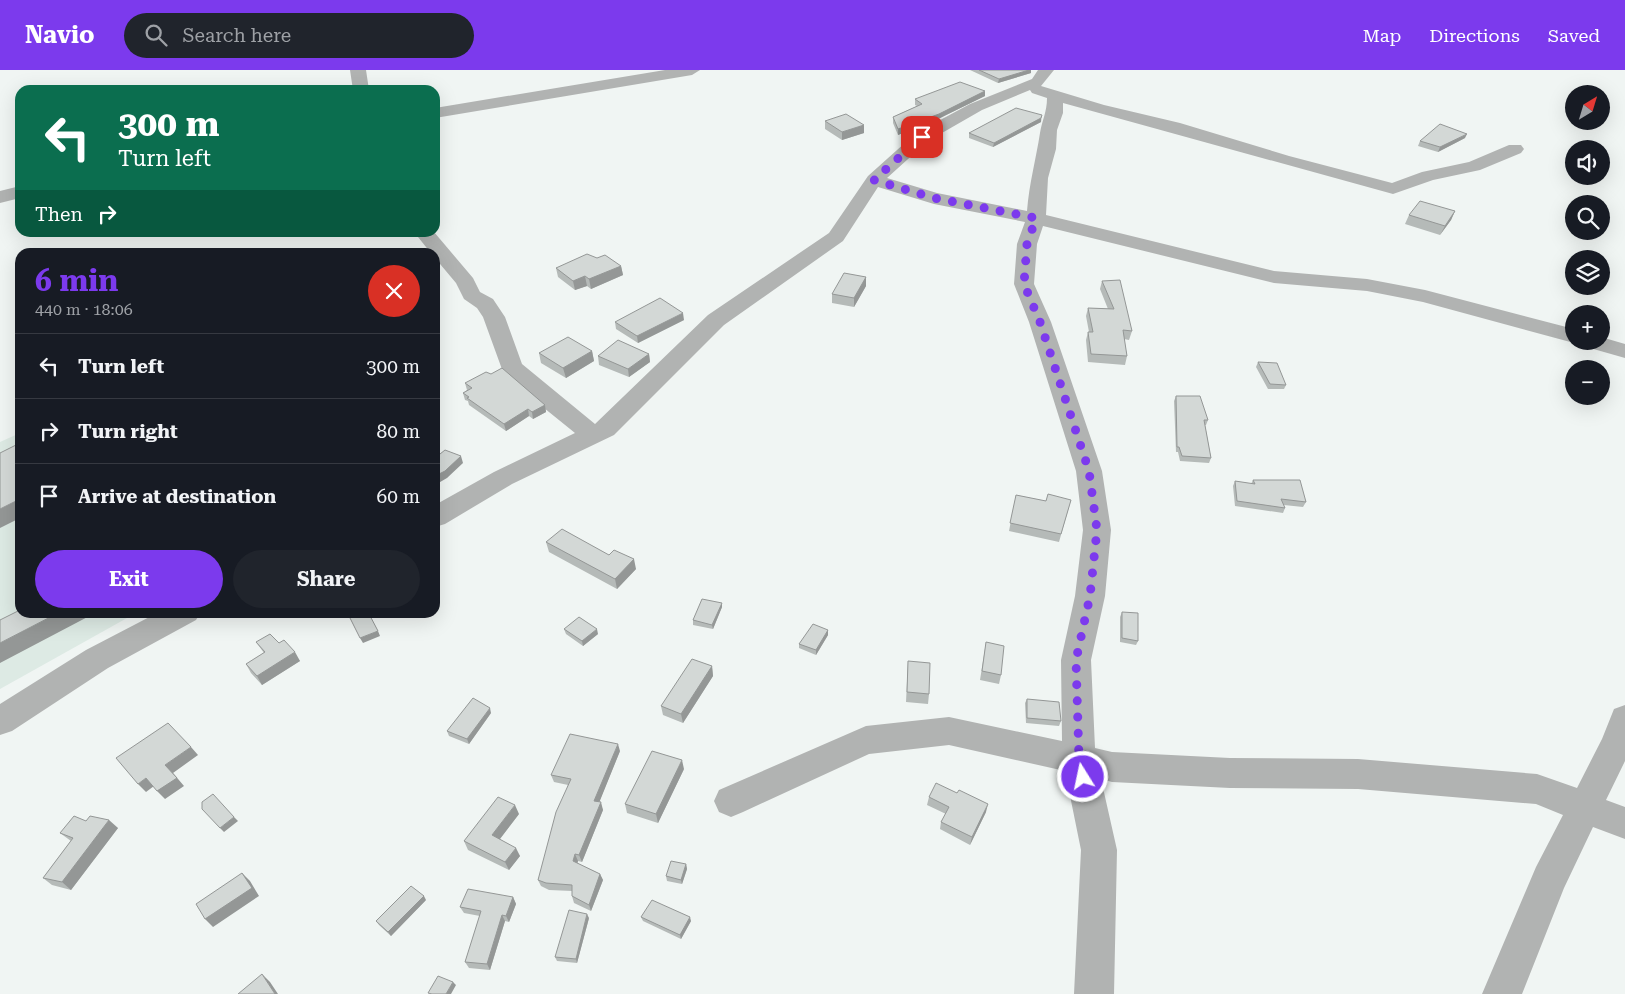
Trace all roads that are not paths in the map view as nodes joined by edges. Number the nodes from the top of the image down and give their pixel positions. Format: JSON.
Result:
{"nodes":[{"id":1,"x":358,"y":70,"type":"edge"},
{"id":2,"x":692,"y":70,"type":"edge"},
{"id":3,"x":1046,"y":70,"type":"edge"},
{"id":4,"x":360,"y":85,"type":"edge"},
{"id":5,"x":1028,"y":86,"type":"junction"},
{"id":6,"x":1055,"y":96,"type":"junction"},
{"id":7,"x":440,"y":112,"type":"edge"},
{"id":8,"x":1515,"y":149,"type":"dead end"},
{"id":9,"x":874,"y":180,"type":"junction"},
{"id":10,"x":15,"y":193,"type":"edge"},
{"id":11,"x":0,"y":197,"type":"edge"},
{"id":12,"x":1036,"y":218,"type":"junction"},
{"id":13,"x":427,"y":237,"type":"edge"},
{"id":14,"x":437,"y":248,"type":"edge"},
{"id":15,"x":440,"y":252,"type":"edge"},
{"id":16,"x":1565,"y":334,"type":"edge"},
{"id":17,"x":1610,"y":347,"type":"edge"},
{"id":18,"x":1625,"y":351,"type":"edge"},
{"id":19,"x":593,"y":435,"type":"junction"},
{"id":20,"x":440,"y":514,"type":"edge"},
{"id":21,"x":175,"y":618,"type":"edge"},
{"id":22,"x":1625,"y":719,"type":"edge"},
{"id":23,"x":0,"y":721,"type":"edge"},
{"id":24,"x":1079,"y":759,"type":"junction"},
{"id":25,"x":731,"y":801,"type":"dead end"},
{"id":26,"x":1585,"y":808,"type":"junction"},
{"id":27,"x":1625,"y":822,"type":"edge"},
{"id":28,"x":1094,"y":994,"type":"edge"},
{"id":29,"x":1502,"y":994,"type":"edge"}],
"edges":[{"from":1,"to":4,"type":"street"},
{"from":2,"to":7,"type":"street"},
{"from":3,"to":5,"type":"street"},
{"from":5,"to":6,"type":"street"},
{"from":5,"to":9,"type":"street"},
{"from":6,"to":8,"type":"street"},
{"from":6,"to":12,"type":"street"},
{"from":9,"to":12,"type":"street"},
{"from":9,"to":19,"type":"street"},
{"from":10,"to":11,"type":"street"},
{"from":12,"to":16,"type":"street"},
{"from":12,"to":24,"type":"street"},
{"from":13,"to":14,"type":"street"},
{"from":15,"to":19,"type":"street"},
{"from":17,"to":18,"type":"street"},
{"from":19,"to":20,"type":"street"},
{"from":21,"to":23,"type":"street"},
{"from":22,"to":26,"type":"street"},
{"from":24,"to":25,"type":"street"},
{"from":24,"to":26,"type":"street"},
{"from":24,"to":28,"type":"street"},
{"from":26,"to":27,"type":"street"},
{"from":26,"to":29,"type":"street"}]}
